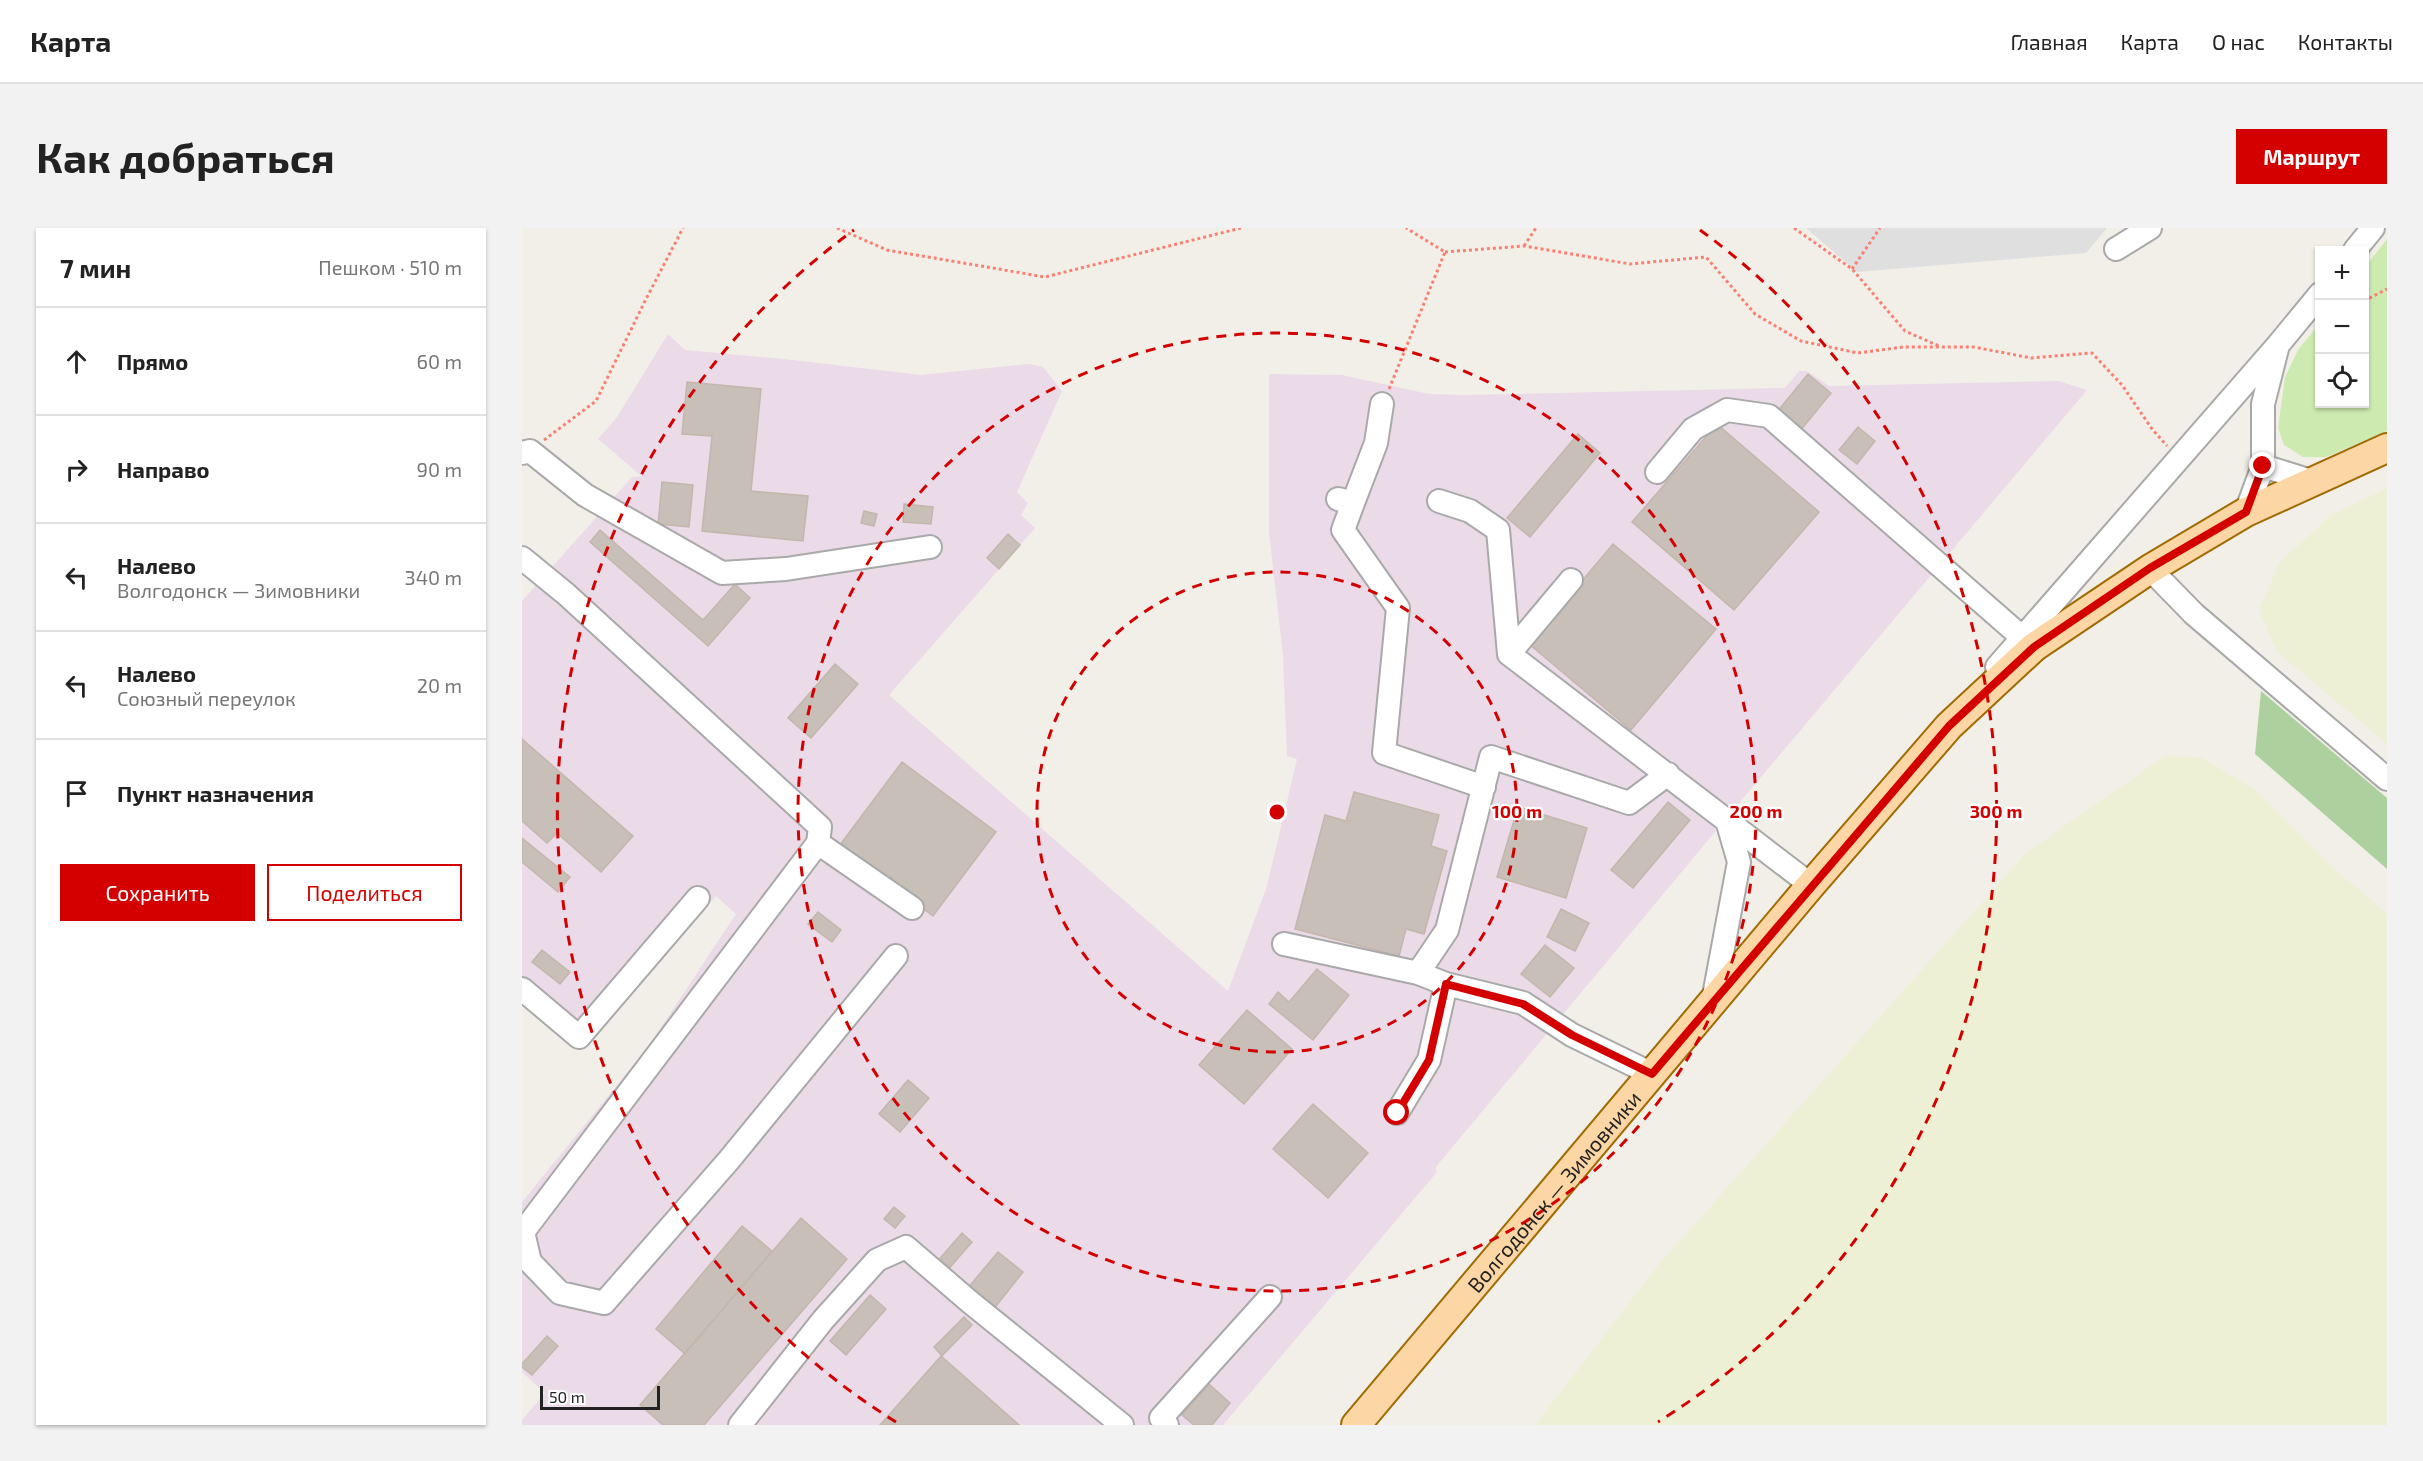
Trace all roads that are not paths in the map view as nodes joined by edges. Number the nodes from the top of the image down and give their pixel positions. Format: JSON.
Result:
{"nodes":[{"id":1,"x":2150,"y":228,"type":"edge"},
{"id":2,"x":2373,"y":228,"type":"edge"},
{"id":3,"x":2358,"y":246,"type":"edge"},
{"id":4,"x":2116,"y":249,"type":"dead end"},
{"id":5,"x":2315,"y":299,"type":"edge"},
{"id":6,"x":2278,"y":345,"type":"junction"},
{"id":7,"x":1382,"y":404,"type":"road end"},
{"id":8,"x":2387,"y":448,"type":"edge"},
{"id":9,"x":526,"y":452,"type":"edge"},
{"id":10,"x":2263,"y":466,"type":"junction"},
{"id":11,"x":1657,"y":472,"type":"dead end"},
{"id":12,"x":2311,"y":481,"type":"junction"},
{"id":13,"x":1438,"y":501,"type":"dead end"},
{"id":14,"x":2246,"y":512,"type":"junction"},
{"id":15,"x":930,"y":547,"type":"dead end"},
{"id":16,"x":522,"y":558,"type":"edge"},
{"id":17,"x":2150,"y":568,"type":"junction"},
{"id":18,"x":1571,"y":580,"type":"dead end"},
{"id":19,"x":2028,"y":642,"type":"junction"},
{"id":20,"x":1509,"y":654,"type":"junction"},
{"id":21,"x":1668,"y":774,"type":"junction"},
{"id":22,"x":2387,"y":779,"type":"edge"},
{"id":23,"x":1484,"y":787,"type":"junction"},
{"id":24,"x":1728,"y":824,"type":"junction"},
{"id":25,"x":818,"y":843,"type":"junction"},
{"id":26,"x":1811,"y":885,"type":"junction"},
{"id":27,"x":698,"y":898,"type":"dead end"},
{"id":28,"x":912,"y":908,"type":"dead end"},
{"id":29,"x":1284,"y":944,"type":"dead end"},
{"id":30,"x":896,"y":956,"type":"dead end"},
{"id":31,"x":1418,"y":973,"type":"junction"},
{"id":32,"x":1446,"y":984,"type":"junction"},
{"id":33,"x":522,"y":989,"type":"edge"},
{"id":34,"x":1713,"y":1002,"type":"junction"},
{"id":35,"x":1652,"y":1074,"type":"junction"},
{"id":36,"x":1397,"y":1113,"type":"dead end"},
{"id":37,"x":1270,"y":1297,"type":"dead end"},
{"id":38,"x":740,"y":1425,"type":"edge"},
{"id":39,"x":1122,"y":1425,"type":"edge"},
{"id":40,"x":1167,"y":1425,"type":"edge"},
{"id":41,"x":1356,"y":1425,"type":"edge"}],
"edges":[{"from":1,"to":4,"type":"street"},
{"from":2,"to":3,"type":"street"},
{"from":5,"to":6,"type":"street"},
{"from":6,"to":10,"type":"street"},
{"from":6,"to":19,"type":"street"},
{"from":7,"to":23,"type":"street"},
{"from":8,"to":12,"type":"main road","name":"Волгодонск — Зимовники"},
{"from":9,"to":15,"type":"street"},
{"from":10,"to":12,"type":"street"},
{"from":10,"to":14,"type":"street"},
{"from":11,"to":19,"type":"street"},
{"from":12,"to":14,"type":"main road","name":"Волгодонск — Зимовники"},
{"from":13,"to":20,"type":"street"},
{"from":14,"to":17,"type":"main road","name":"Волгодонск — Зимовники"},
{"from":16,"to":25,"type":"street"},
{"from":17,"to":19,"type":"main road","name":"Волгодонск — Зимовники"},
{"from":17,"to":22,"type":"street"},
{"from":18,"to":20,"type":"street"},
{"from":19,"to":26,"type":"main road","name":"Волгодонск — Зимовники"},
{"from":20,"to":21,"type":"street"},
{"from":21,"to":23,"type":"street"},
{"from":21,"to":24,"type":"street"},
{"from":23,"to":31,"type":"street"},
{"from":24,"to":26,"type":"street"},
{"from":24,"to":34,"type":"street"},
{"from":25,"to":28,"type":"street"},
{"from":25,"to":30,"type":"street"},
{"from":26,"to":34,"type":"main road","name":"Волгодонск — Зимовники"},
{"from":27,"to":33,"type":"street"},
{"from":29,"to":31,"type":"street"},
{"from":31,"to":32,"type":"street"},
{"from":32,"to":35,"type":"street"},
{"from":32,"to":36,"type":"street"},
{"from":34,"to":35,"type":"main road","name":"Волгодонск — Зимовники"},
{"from":35,"to":41,"type":"main road","name":"Волгодонск — Зимовники"},
{"from":37,"to":40,"type":"street"},
{"from":38,"to":39,"type":"street"}]}
